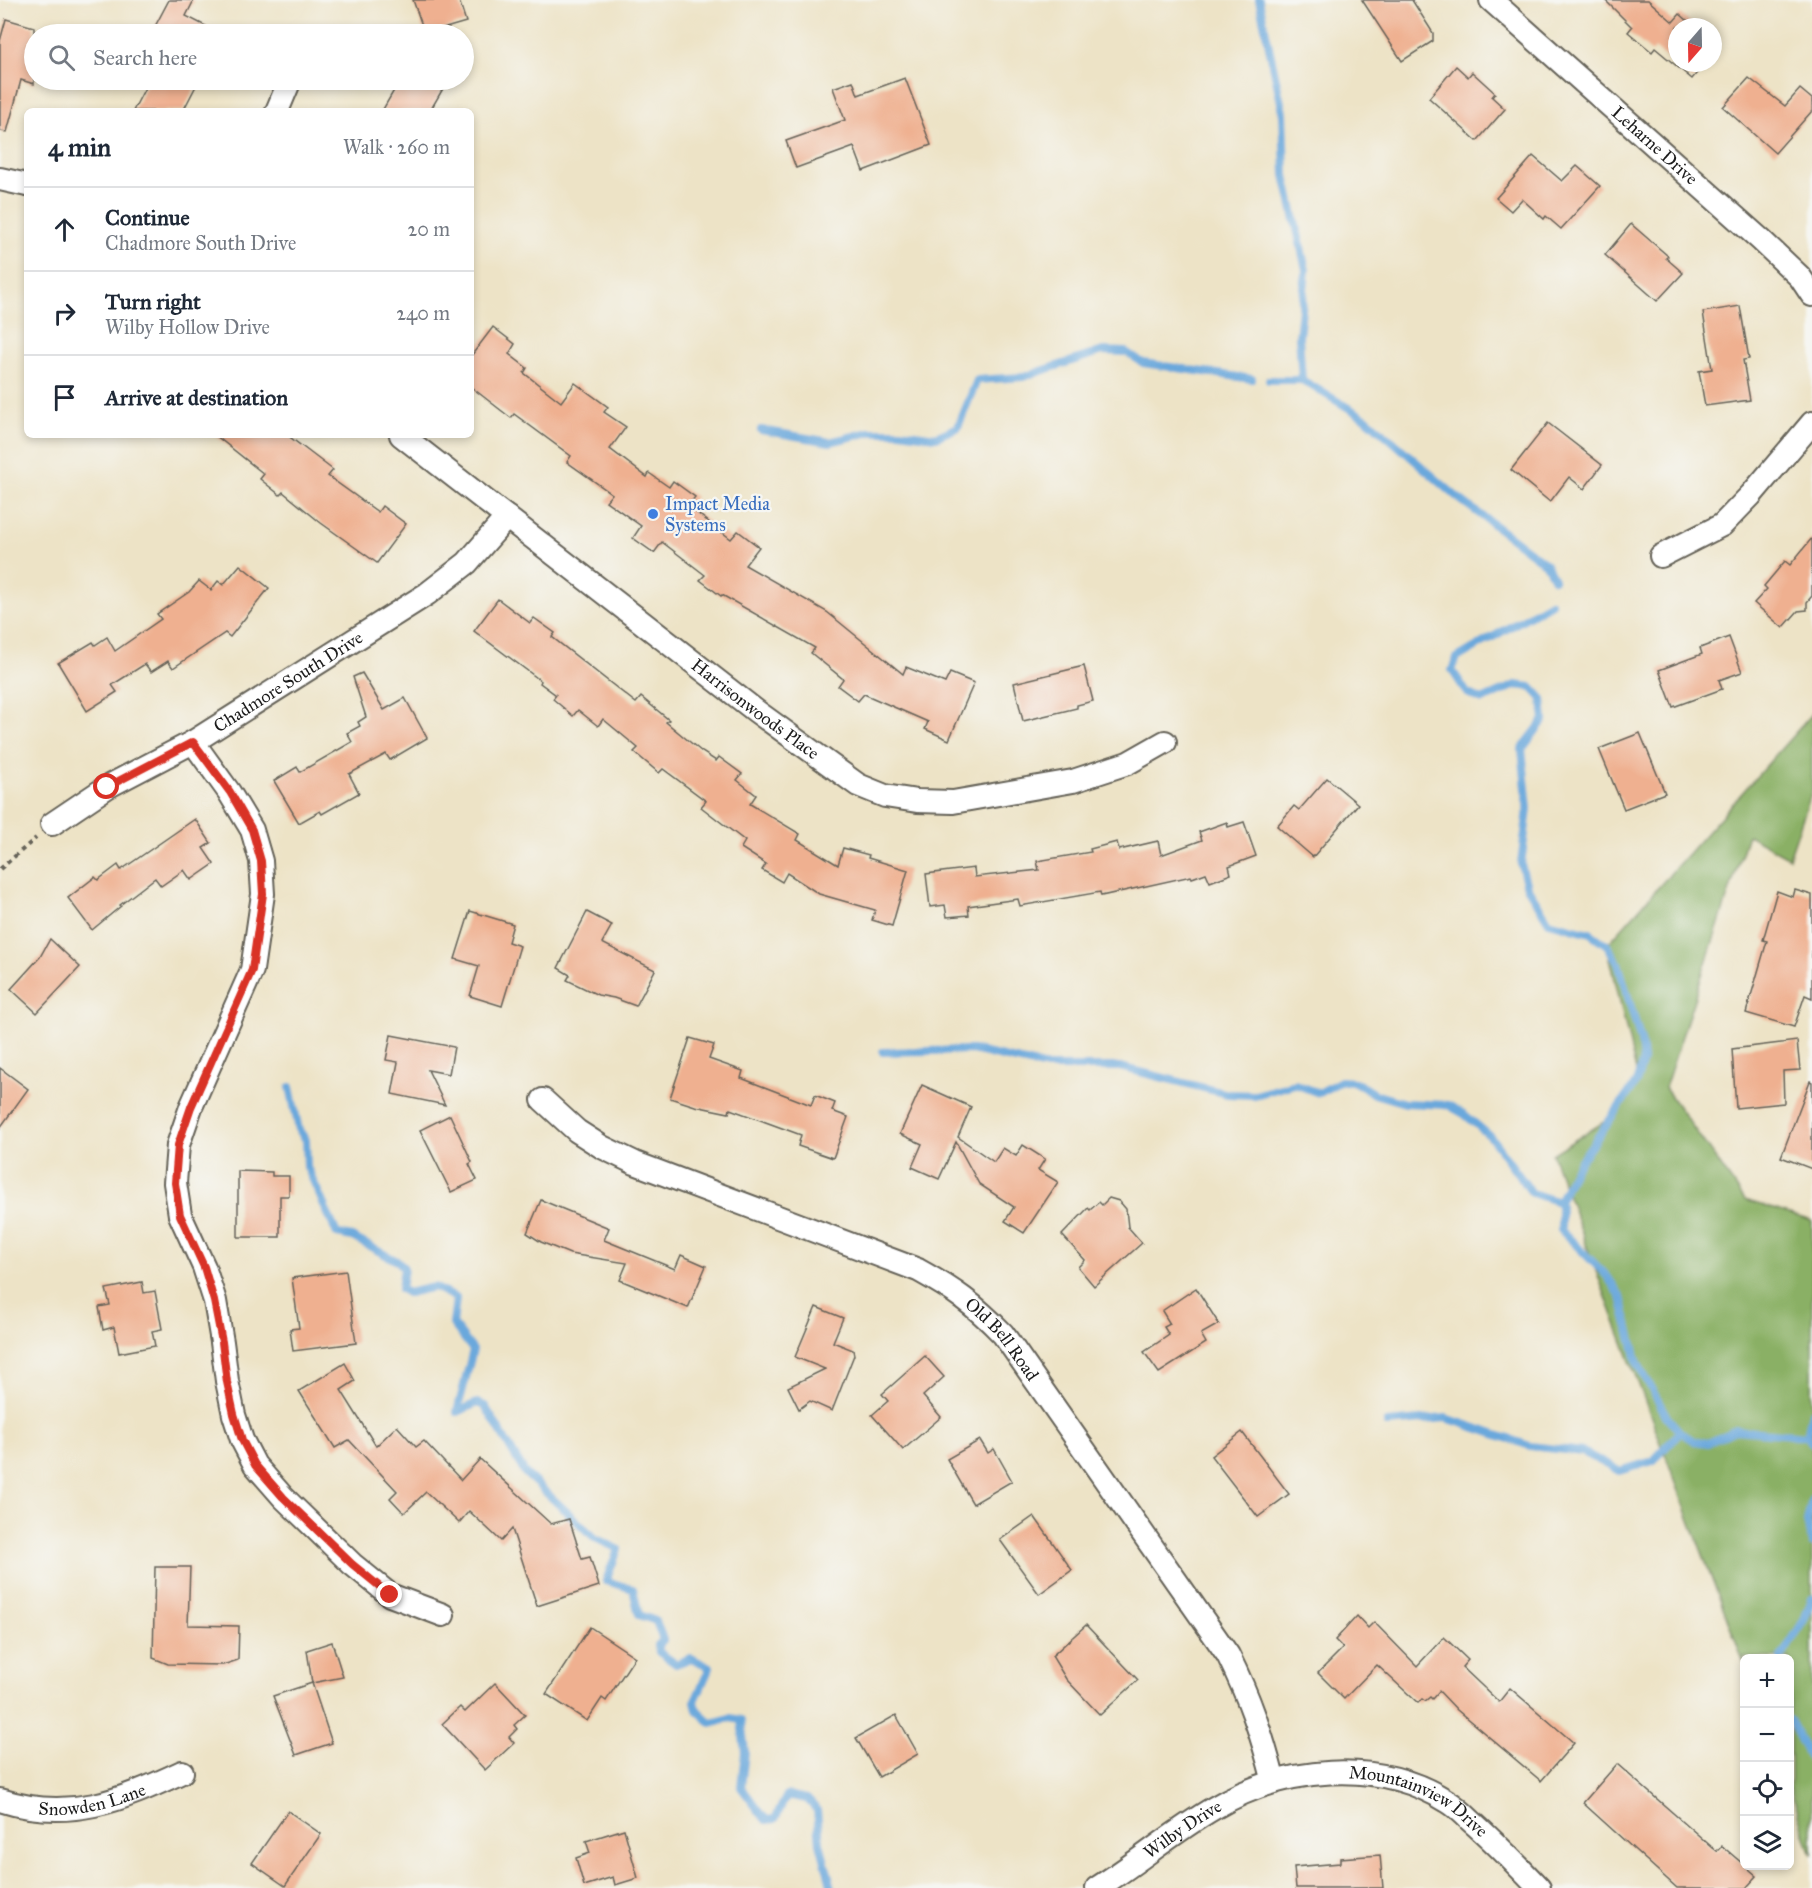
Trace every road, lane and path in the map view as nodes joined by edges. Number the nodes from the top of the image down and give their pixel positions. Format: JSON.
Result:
{"nodes":[{"id":1,"x":1491,"y":0,"type":"edge"},
{"id":2,"x":286,"y":90,"type":"edge"},
{"id":3,"x":278,"y":108,"type":"edge"},
{"id":4,"x":0,"y":179,"type":"edge"},
{"id":5,"x":24,"y":184,"type":"edge"},
{"id":6,"x":1812,"y":295,"type":"edge"},
{"id":7,"x":1812,"y":423,"type":"edge"},
{"id":8,"x":405,"y":438,"type":"edge"},
{"id":9,"x":507,"y":517,"type":"junction"},
{"id":10,"x":1661,"y":556,"type":"dead end"},
{"id":11,"x":193,"y":742,"type":"junction"},
{"id":12,"x":1165,"y":742,"type":"dead end"},
{"id":13,"x":52,"y":824,"type":"joint"},
{"id":14,"x":0,"y":869,"type":"edge"},
{"id":15,"x":543,"y":1100,"type":"dead end"},
{"id":16,"x":443,"y":1615,"type":"dead end"},
{"id":17,"x":183,"y":1772,"type":"dead end"},
{"id":18,"x":1274,"y":1782,"type":"junction"},
{"id":19,"x":0,"y":1800,"type":"edge"},
{"id":20,"x":1097,"y":1888,"type":"edge"},
{"id":21,"x":1539,"y":1888,"type":"edge"}],
"edges":[{"from":1,"to":6,"type":"street","name":"Leharne Drive"},
{"from":2,"to":3,"type":"street"},
{"from":4,"to":5,"type":"street"},
{"from":7,"to":10,"type":"street"},
{"from":8,"to":9,"type":"street","name":"Harrisonwoods Place"},
{"from":9,"to":11,"type":"street","name":"Chadmore South Drive"},
{"from":9,"to":12,"type":"street","name":"Harrisonwoods Place"},
{"from":11,"to":13,"type":"street","name":"Chadmore South Drive"},
{"from":11,"to":16,"type":"street"},
{"from":13,"to":14,"type":"path"},
{"from":15,"to":18,"type":"street","name":"Old Bell Road"},
{"from":17,"to":19,"type":"street","name":"Snowden Lane"},
{"from":18,"to":20,"type":"street","name":"Wilby Drive"},
{"from":18,"to":21,"type":"street","name":"Mountainview Drive"}]}
